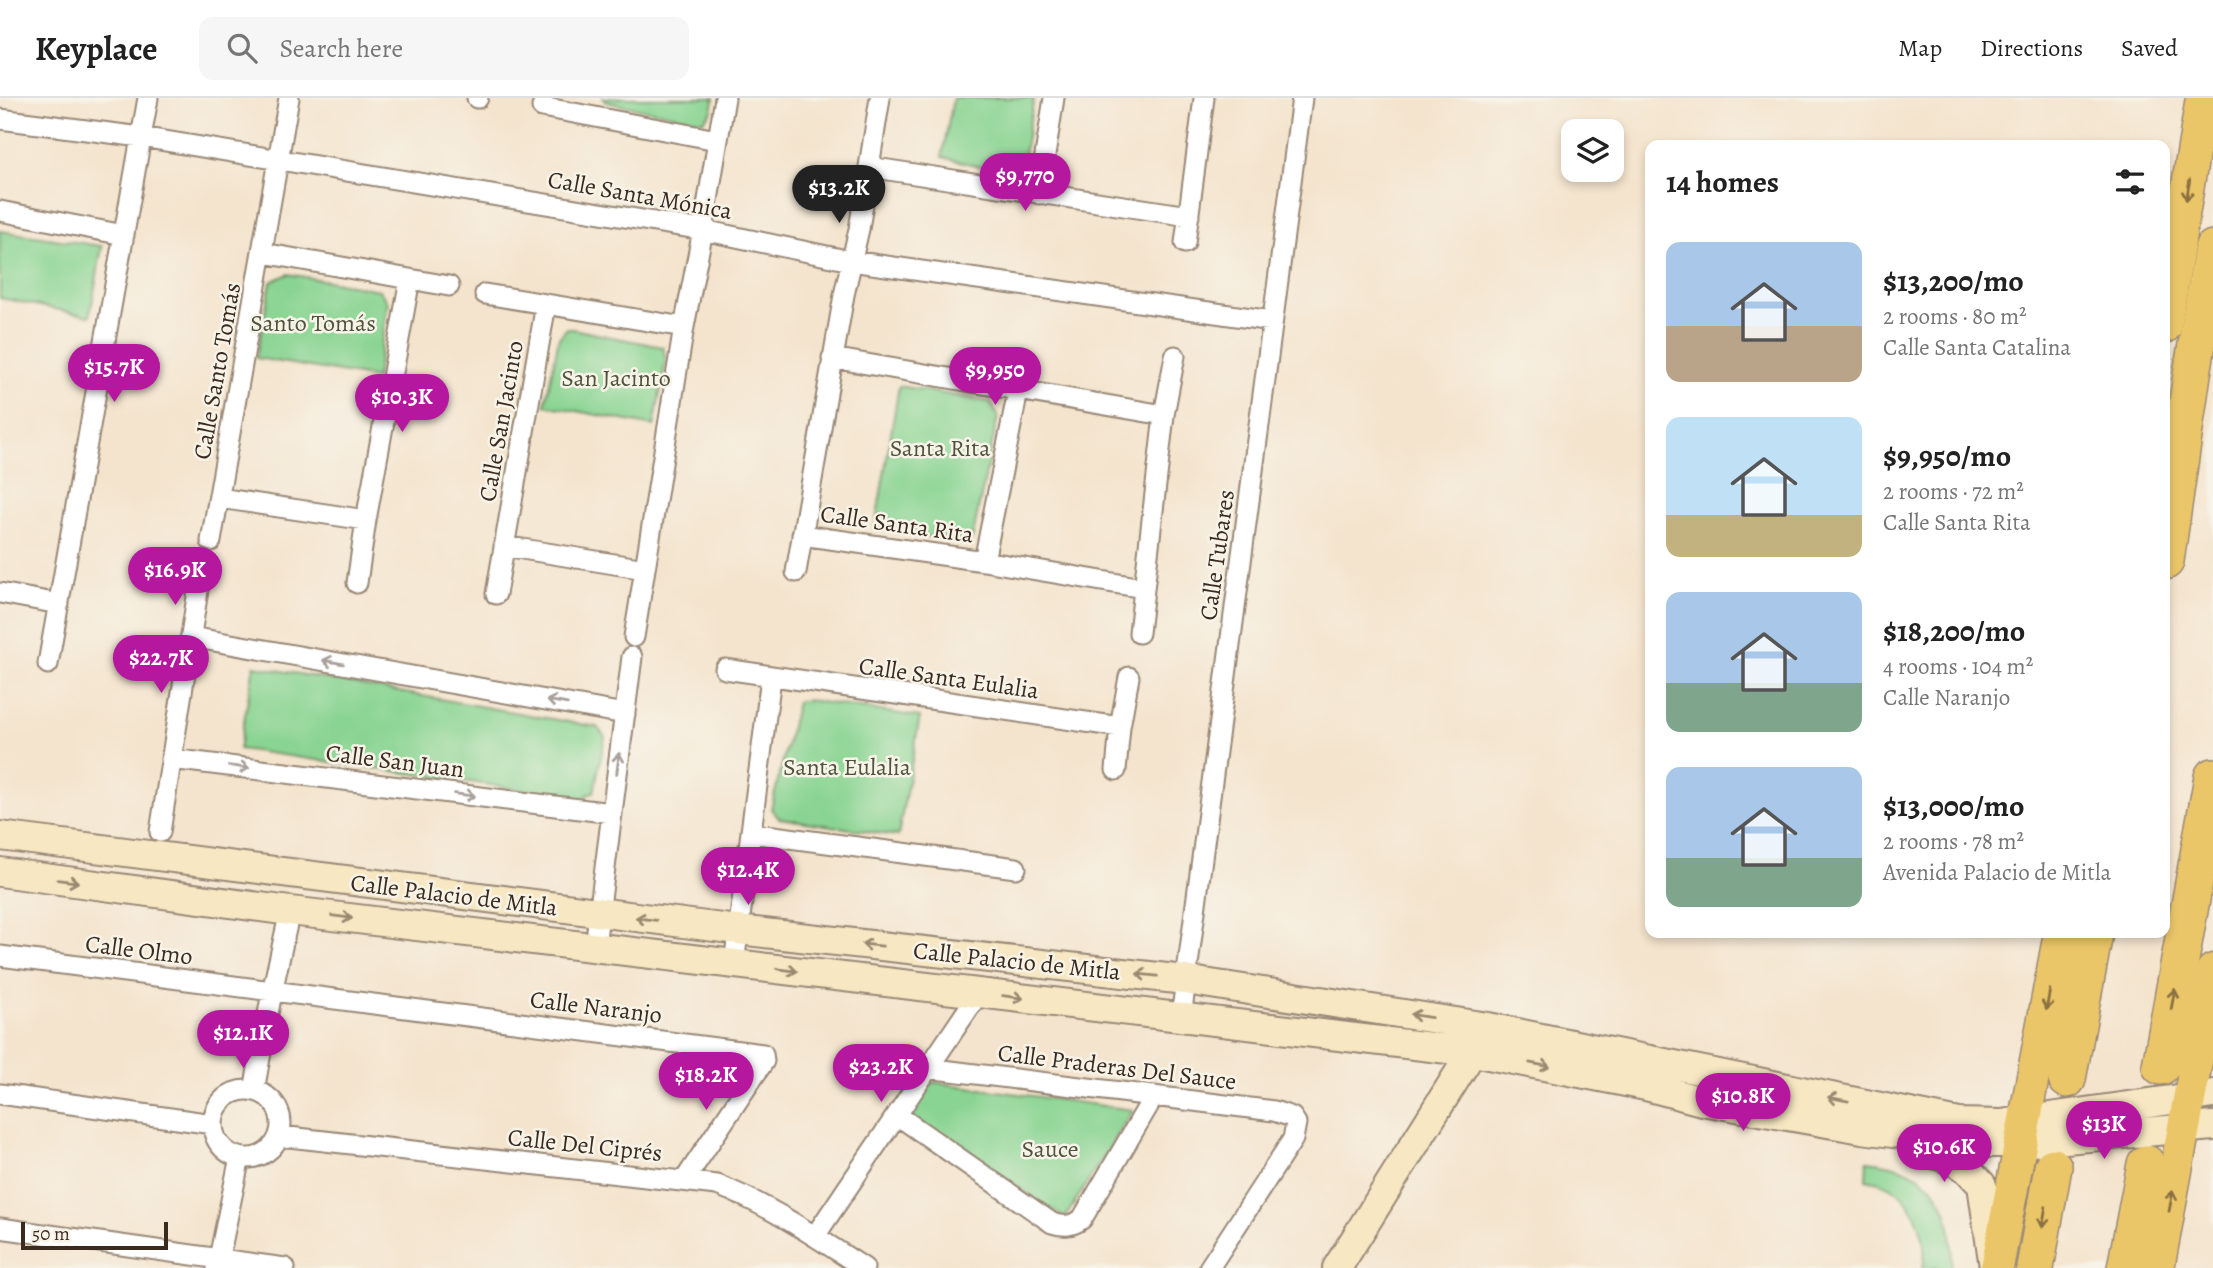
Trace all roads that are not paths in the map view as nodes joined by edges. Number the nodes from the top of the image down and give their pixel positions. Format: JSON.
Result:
{"nodes":[{"id":1,"x":148,"y":98,"type":"edge"},
{"id":2,"x":289,"y":98,"type":"edge"},
{"id":3,"x":725,"y":98,"type":"edge"},
{"id":4,"x":880,"y":98,"type":"edge"},
{"id":5,"x":1054,"y":98,"type":"edge"},
{"id":6,"x":1204,"y":98,"type":"edge"},
{"id":7,"x":1302,"y":98,"type":"edge"},
{"id":8,"x":2202,"y":98,"type":"edge"},
{"id":9,"x":577,"y":106,"type":"edge"},
{"id":10,"x":542,"y":107,"type":"dead end"},
{"id":11,"x":0,"y":118,"type":"edge"},
{"id":12,"x":142,"y":137,"type":"junction"},
{"id":13,"x":717,"y":140,"type":"junction"},
{"id":14,"x":280,"y":160,"type":"junction"},
{"id":15,"x":869,"y":167,"type":"junction"},
{"id":16,"x":1039,"y":194,"type":"junction"},
{"id":17,"x":0,"y":211,"type":"edge"},
{"id":18,"x":1189,"y":216,"type":"junction"},
{"id":19,"x":703,"y":230,"type":"junction"},
{"id":20,"x":124,"y":235,"type":"junction"},
{"id":21,"x":1185,"y":243,"type":"dead end"},
{"id":22,"x":2213,"y":249,"type":"edge"},
{"id":23,"x":263,"y":253,"type":"junction"},
{"id":24,"x":851,"y":261,"type":"junction"},
{"id":25,"x":410,"y":279,"type":"junction"},
{"id":26,"x":449,"y":286,"type":"dead end"},
{"id":27,"x":485,"y":294,"type":"dead end"},
{"id":28,"x":2170,"y":296,"type":"edge"},
{"id":29,"x":546,"y":304,"type":"junction"},
{"id":30,"x":1272,"y":321,"type":"junction"},
{"id":31,"x":684,"y":327,"type":"junction"},
{"id":32,"x":1175,"y":356,"type":"dead end"},
{"id":33,"x":832,"y":359,"type":"junction"},
{"id":34,"x":2192,"y":373,"type":"junction"},
{"id":35,"x":1018,"y":391,"type":"junction"},
{"id":36,"x":1164,"y":415,"type":"junction"},
{"id":37,"x":2170,"y":441,"type":"edge"},
{"id":38,"x":219,"y":498,"type":"junction"},
{"id":39,"x":366,"y":520,"type":"junction"},
{"id":40,"x":2170,"y":526,"type":"edge"},
{"id":41,"x":802,"y":535,"type":"junction"},
{"id":42,"x":211,"y":541,"type":"dead end"},
{"id":43,"x":504,"y":546,"type":"junction"},
{"id":44,"x":984,"y":561,"type":"junction"},
{"id":45,"x":645,"y":569,"type":"junction"},
{"id":46,"x":796,"y":572,"type":"dead end"},
{"id":47,"x":357,"y":583,"type":"dead end"},
{"id":48,"x":199,"y":584,"type":"dead end"},
{"id":49,"x":1143,"y":588,"type":"junction"},
{"id":50,"x":0,"y":593,"type":"edge"},
{"id":51,"x":496,"y":594,"type":"dead end"},
{"id":52,"x":58,"y":604,"type":"junction"},
{"id":53,"x":1139,"y":633,"type":"dead end"},
{"id":54,"x":191,"y":637,"type":"junction"},
{"id":55,"x":634,"y":637,"type":"dead end"},
{"id":56,"x":632,"y":657,"type":"dead end"},
{"id":57,"x":48,"y":664,"type":"dead end"},
{"id":58,"x":725,"y":669,"type":"dead end"},
{"id":59,"x":771,"y":677,"type":"junction"},
{"id":60,"x":1129,"y":677,"type":"dead end"},
{"id":61,"x":625,"y":714,"type":"junction"},
{"id":62,"x":1120,"y":727,"type":"junction"},
{"id":63,"x":171,"y":759,"type":"junction"},
{"id":64,"x":1116,"y":770,"type":"dead end"},
{"id":65,"x":2213,"y":777,"type":"edge"},
{"id":66,"x":612,"y":813,"type":"junction"},
{"id":67,"x":160,"y":832,"type":"dead end"},
{"id":68,"x":751,"y":833,"type":"junction"},
{"id":69,"x":0,"y":836,"type":"edge"},
{"id":70,"x":1016,"y":867,"type":"dead end"},
{"id":71,"x":0,"y":872,"type":"edge"},
{"id":72,"x":290,"y":911,"type":"junction"},
{"id":73,"x":598,"y":913,"type":"junction"},
{"id":74,"x":738,"y":930,"type":"junction"},
{"id":75,"x":2059,"y":938,"type":"edge"},
{"id":76,"x":2093,"y":938,"type":"edge"},
{"id":77,"x":595,"y":946,"type":"junction"},
{"id":78,"x":0,"y":956,"type":"edge"},
{"id":79,"x":734,"y":964,"type":"junction"},
{"id":80,"x":2213,"y":970,"type":"edge"},
{"id":81,"x":1185,"y":979,"type":"junction"},
{"id":82,"x":272,"y":992,"type":"junction"},
{"id":83,"x":979,"y":993,"type":"junction"},
{"id":84,"x":1181,"y":1018,"type":"junction"},
{"id":85,"x":1488,"y":1027,"type":"junction"},
{"id":86,"x":1473,"y":1052,"type":"junction"},
{"id":87,"x":2161,"y":1066,"type":"dead end"},
{"id":88,"x":927,"y":1068,"type":"junction"},
{"id":89,"x":2067,"y":1079,"type":"dead end"},
{"id":90,"x":254,"y":1091,"type":"junction"},
{"id":91,"x":0,"y":1094,"type":"edge"},
{"id":92,"x":1154,"y":1096,"type":"junction"},
{"id":93,"x":2201,"y":1096,"type":"edge"},
{"id":94,"x":897,"y":1115,"type":"junction"},
{"id":95,"x":213,"y":1124,"type":"junction"},
{"id":96,"x":2199,"y":1128,"type":"edge"},
{"id":97,"x":1862,"y":1129,"type":"junction"},
{"id":98,"x":2023,"y":1131,"type":"junction"},
{"id":99,"x":279,"y":1136,"type":"junction"},
{"id":100,"x":240,"y":1157,"type":"junction"},
{"id":101,"x":2146,"y":1164,"type":"dead end"},
{"id":102,"x":2053,"y":1167,"type":"dead end"},
{"id":103,"x":684,"y":1181,"type":"junction"},
{"id":104,"x":0,"y":1228,"type":"edge"},
{"id":105,"x":814,"y":1236,"type":"junction"},
{"id":106,"x":218,"y":1264,"type":"edge"},
{"id":107,"x":285,"y":1268,"type":"edge"},
{"id":108,"x":864,"y":1268,"type":"edge"},
{"id":109,"x":1209,"y":1268,"type":"edge"},
{"id":110,"x":1337,"y":1268,"type":"edge"},
{"id":111,"x":1996,"y":1268,"type":"edge"},
{"id":112,"x":2035,"y":1268,"type":"edge"},
{"id":113,"x":2126,"y":1268,"type":"edge"},
{"id":114,"x":2158,"y":1268,"type":"edge"}],
"edges":[{"from":1,"to":12,"type":"street"},
{"from":2,"to":14,"type":"street","name":"Calle Santo Tomás"},
{"from":3,"to":13,"type":"street"},
{"from":4,"to":15,"type":"street","name":"Calle Santa Rita"},
{"from":5,"to":16,"type":"street"},
{"from":6,"to":18,"type":"street"},
{"from":7,"to":30,"type":"street","name":"Calle Tubares"},
{"from":8,"to":28,"type":"main road","one_way":true},
{"from":9,"to":10,"type":"street"},
{"from":9,"to":13,"type":"street"},
{"from":11,"to":12,"type":"street","name":"Calle Santa Mónica"},
{"from":12,"to":14,"type":"street","name":"Calle Santa Mónica"},
{"from":12,"to":20,"type":"street"},
{"from":13,"to":19,"type":"street"},
{"from":14,"to":19,"type":"street","name":"Calle Santa Mónica"},
{"from":14,"to":23,"type":"street","name":"Calle Santo Tomás"},
{"from":15,"to":16,"type":"street"},
{"from":15,"to":24,"type":"street","name":"Calle Santa Rita"},
{"from":16,"to":18,"type":"street"},
{"from":17,"to":20,"type":"street"},
{"from":18,"to":21,"type":"street"},
{"from":19,"to":24,"type":"street","name":"Calle Santa Mónica"},
{"from":19,"to":31,"type":"street"},
{"from":20,"to":52,"type":"street"},
{"from":22,"to":34,"type":"highway"},
{"from":23,"to":25,"type":"street","name":"Calle Santo Tomás"},
{"from":23,"to":38,"type":"street","name":"Calle Santo Tomás"},
{"from":24,"to":30,"type":"street","name":"Calle Santa Mónica"},
{"from":24,"to":33,"type":"street","name":"Calle Santa Rita"},
{"from":25,"to":26,"type":"street","name":"Calle Santo Tomás"},
{"from":25,"to":39,"type":"street"},
{"from":27,"to":29,"type":"street"},
{"from":29,"to":31,"type":"street"},
{"from":29,"to":43,"type":"street","name":"Calle San Jacinto"},
{"from":30,"to":81,"type":"street","name":"Calle Tubares"},
{"from":31,"to":45,"type":"street"},
{"from":32,"to":36,"type":"street"},
{"from":33,"to":35,"type":"street"},
{"from":33,"to":41,"type":"street","name":"Calle Santa Rita"},
{"from":34,"to":37,"type":"highway"},
{"from":34,"to":40,"type":"highway"},
{"from":35,"to":36,"type":"street"},
{"from":35,"to":44,"type":"street","name":"Calle Santa Rita"},
{"from":36,"to":49,"type":"street"},
{"from":38,"to":39,"type":"street","name":"Calle Santo Tomás"},
{"from":38,"to":42,"type":"street","name":"Calle Santo Tomás"},
{"from":39,"to":47,"type":"street"},
{"from":41,"to":44,"type":"street","name":"Calle Santa Rita"},
{"from":41,"to":46,"type":"street","name":"Calle Santa Rita"},
{"from":43,"to":45,"type":"street"},
{"from":43,"to":51,"type":"street","name":"Calle San Jacinto"},
{"from":44,"to":49,"type":"street","name":"Calle Santa Rita"},
{"from":45,"to":55,"type":"street"},
{"from":48,"to":54,"type":"street"},
{"from":49,"to":53,"type":"street"},
{"from":50,"to":52,"type":"street"},
{"from":52,"to":57,"type":"street"},
{"from":61,"to":54,"type":"street","one_way":true},
{"from":54,"to":63,"type":"street"},
{"from":56,"to":61,"type":"street"},
{"from":58,"to":59,"type":"street","name":"Calle Santa Eulalia"},
{"from":59,"to":62,"type":"street","name":"Calle Santa Eulalia"},
{"from":59,"to":68,"type":"street"},
{"from":60,"to":62,"type":"street"},
{"from":66,"to":61,"type":"street","one_way":true},
{"from":62,"to":64,"type":"street"},
{"from":63,"to":66,"type":"street","name":"Calle San Juan","one_way":true},
{"from":63,"to":67,"type":"street"},
{"from":87,"to":65,"type":"highway","one_way":true},
{"from":66,"to":73,"type":"street"},
{"from":68,"to":70,"type":"street"},
{"from":68,"to":74,"type":"street"},
{"from":69,"to":73,"type":"main road","name":"Calle Palacio de Mitla"},
{"from":71,"to":72,"type":"main road","name":"Calle Palacio de Mitla","one_way":true},
{"from":72,"to":77,"type":"main road","name":"Calle Palacio de Mitla","one_way":true},
{"from":72,"to":82,"type":"street"},
{"from":74,"to":73,"type":"main road","name":"Calle Palacio de Mitla","one_way":true},
{"from":73,"to":77,"type":"street"},
{"from":74,"to":79,"type":"street"},
{"from":81,"to":74,"type":"main road","name":"Calle Palacio de Mitla","one_way":true},
{"from":75,"to":98,"type":"main road","one_way":true},
{"from":76,"to":89,"type":"highway"},
{"from":77,"to":79,"type":"main road","name":"Calle Palacio de Mitla"},
{"from":78,"to":82,"type":"street","name":"Calle Olmo"},
{"from":79,"to":83,"type":"main road","name":"Calle Palacio de Mitla","one_way":true},
{"from":80,"to":93,"type":"main road"},
{"from":81,"to":84,"type":"street","name":"Calle Tubares"},
{"from":85,"to":81,"type":"main road","name":"Calle Palacio de Mitla","one_way":true},
{"from":82,"to":90,"type":"street"},
{"from":82,"to":103,"type":"street","name":"Calle Naranjo"},
{"from":83,"to":84,"type":"main road","name":"Calle Palacio de Mitla","one_way":true},
{"from":83,"to":88,"type":"street"},
{"from":84,"to":86,"type":"main road","name":"Calle Palacio de Mitla"},
{"from":85,"to":86,"type":"main road"},
{"from":98,"to":85,"type":"main road","name":"Calle Palacio de Mitla","one_way":true},
{"from":86,"to":97,"type":"main road","name":"Calle Palacio de Mitla","one_way":true},
{"from":86,"to":110,"type":"main road"},
{"from":88,"to":92,"type":"street","name":"Calle Praderas Del Sauce"},
{"from":88,"to":94,"type":"street"},
{"from":90,"to":95,"type":"street"},
{"from":90,"to":99,"type":"street"},
{"from":91,"to":95,"type":"street"},
{"from":92,"to":94,"type":"street"},
{"from":92,"to":109,"type":"street","name":"Calle Praderas Del Sauce"},
{"from":93,"to":96,"type":"main road"},
{"from":93,"to":98,"type":"main road"},
{"from":94,"to":105,"type":"street"},
{"from":95,"to":100,"type":"street"},
{"from":96,"to":98,"type":"main road"},
{"from":114,"to":96,"type":"main road","one_way":true},
{"from":97,"to":98,"type":"main road","name":"Calle Palacio de Mitla"},
{"from":97,"to":111,"type":"main road"},
{"from":98,"to":111,"type":"main road"},
{"from":99,"to":100,"type":"street"},
{"from":99,"to":103,"type":"street","name":"Calle Del Ciprés"},
{"from":100,"to":106,"type":"street"},
{"from":101,"to":113,"type":"highway"},
{"from":102,"to":112,"type":"highway","one_way":true},
{"from":103,"to":105,"type":"street","name":"Calle Del Ciprés"},
{"from":104,"to":106,"type":"street"},
{"from":105,"to":108,"type":"street","name":"Calle Del Ciprés"},
{"from":106,"to":107,"type":"street"}]}
